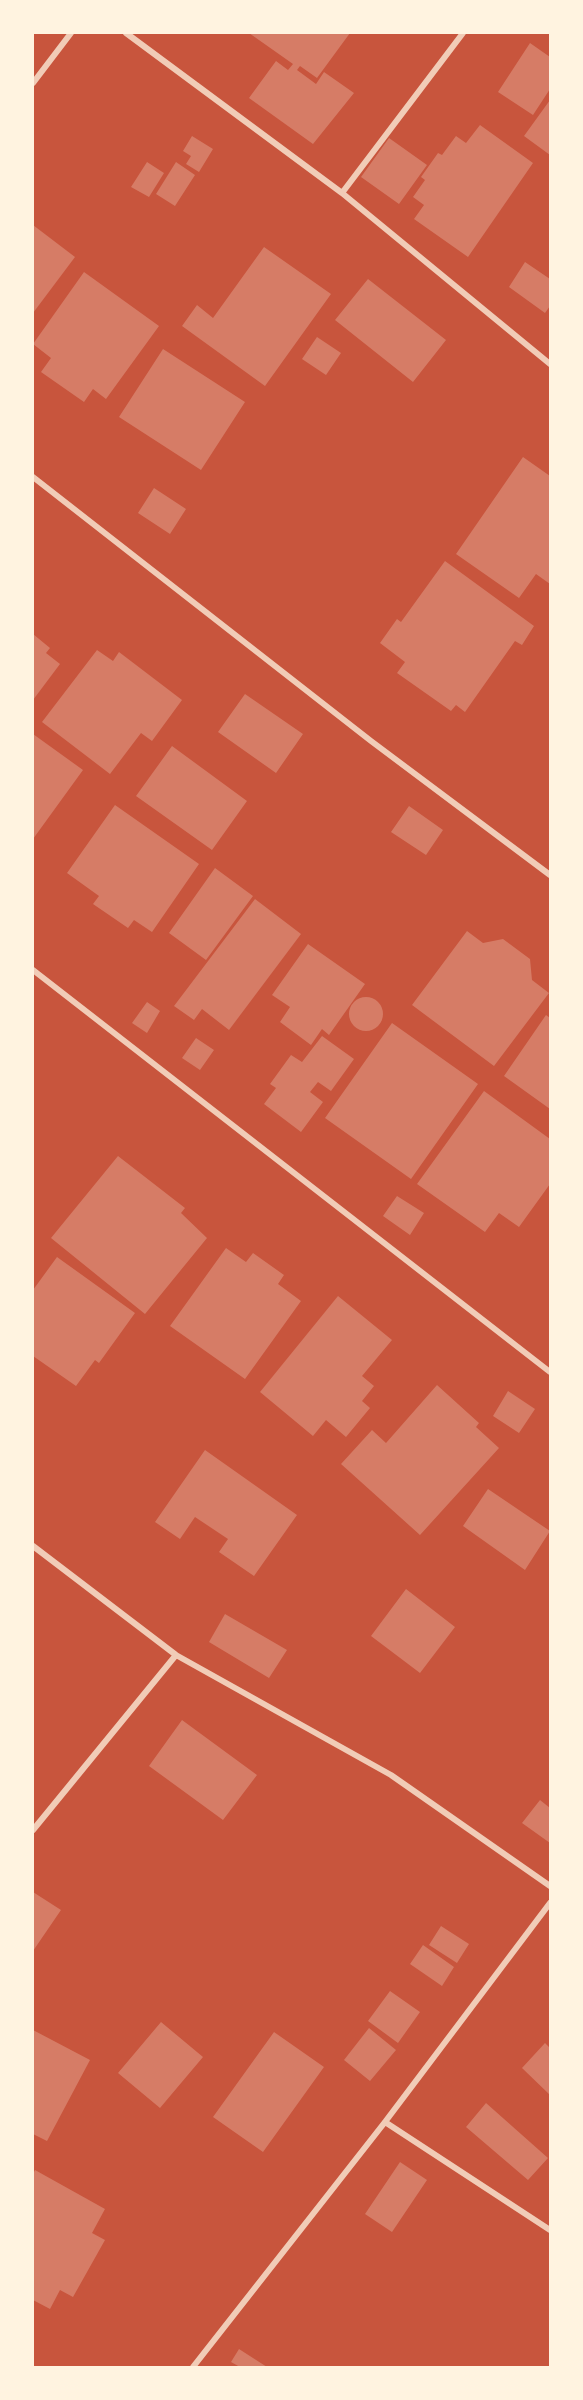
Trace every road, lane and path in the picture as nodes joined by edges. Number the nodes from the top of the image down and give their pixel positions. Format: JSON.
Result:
{"nodes":[{"id":1,"x":71,"y":33,"type":"edge"},
{"id":2,"x":126,"y":33,"type":"edge"},
{"id":3,"x":463,"y":33,"type":"edge"},
{"id":4,"x":33,"y":83,"type":"edge"},
{"id":5,"x":342,"y":193,"type":"junction"},
{"id":6,"x":550,"y":364,"type":"edge"},
{"id":7,"x":33,"y":477,"type":"edge"},
{"id":8,"x":550,"y":875,"type":"edge"},
{"id":9,"x":33,"y":970,"type":"edge"},
{"id":10,"x":550,"y":1372,"type":"edge"},
{"id":11,"x":33,"y":1546,"type":"edge"},
{"id":12,"x":176,"y":1655,"type":"junction"},
{"id":13,"x":33,"y":1830,"type":"edge"},
{"id":14,"x":550,"y":1886,"type":"edge"},
{"id":15,"x":550,"y":1903,"type":"edge"},
{"id":16,"x":385,"y":2122,"type":"junction"},
{"id":17,"x":550,"y":2230,"type":"edge"},
{"id":18,"x":193,"y":2367,"type":"edge"}],
"edges":[{"from":1,"to":4,"type":"street"},
{"from":2,"to":5,"type":"street"},
{"from":3,"to":5,"type":"street"},
{"from":5,"to":6,"type":"street"},
{"from":7,"to":8,"type":"street"},
{"from":9,"to":10,"type":"street"},
{"from":11,"to":12,"type":"street"},
{"from":12,"to":13,"type":"street"},
{"from":12,"to":14,"type":"street"},
{"from":15,"to":16,"type":"street"},
{"from":16,"to":17,"type":"street"},
{"from":16,"to":18,"type":"street"}]}
